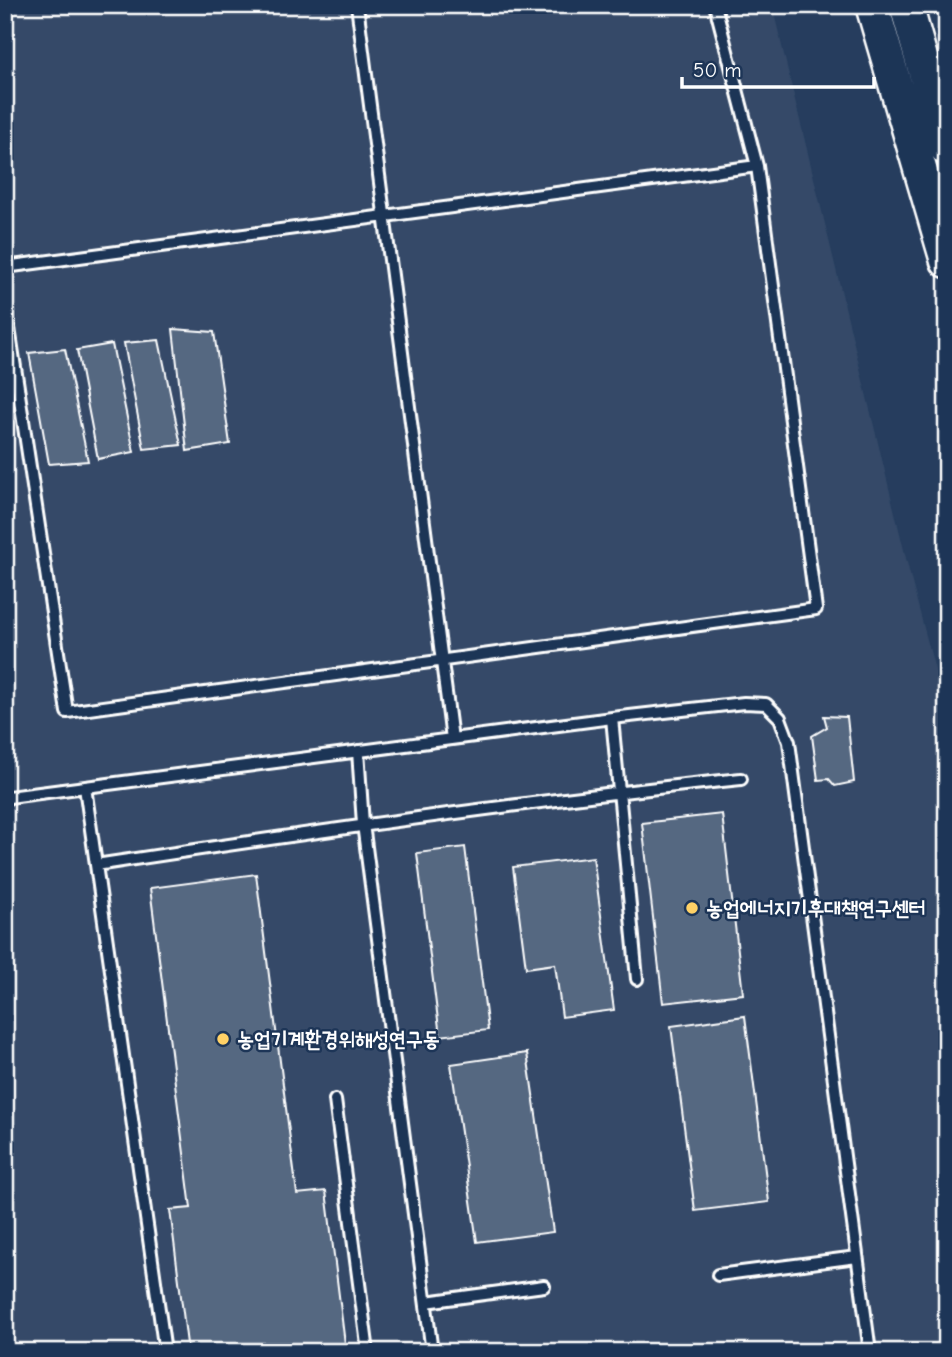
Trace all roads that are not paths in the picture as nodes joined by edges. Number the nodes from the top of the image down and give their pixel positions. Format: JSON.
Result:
{"nodes":[{"id":1,"x":357,"y":5,"type":"edge"},
{"id":2,"x":715,"y":5,"type":"edge"},
{"id":3,"x":872,"y":5,"type":"edge"},
{"id":4,"x":906,"y":5,"type":"edge"},
{"id":5,"x":947,"y":149,"type":"edge"},
{"id":6,"x":757,"y":166,"type":"junction"},
{"id":7,"x":383,"y":216,"type":"junction"},
{"id":8,"x":947,"y":261,"type":"edge"},
{"id":9,"x":5,"y":267,"type":"edge"},
{"id":10,"x":5,"y":301,"type":"edge"},
{"id":11,"x":440,"y":660,"type":"junction"},
{"id":12,"x":612,"y":718,"type":"junction"},
{"id":13,"x":452,"y":739,"type":"junction"},
{"id":14,"x":358,"y":751,"type":"junction"},
{"id":15,"x":741,"y":779,"type":"dead end"},
{"id":16,"x":85,"y":787,"type":"junction"},
{"id":17,"x":619,"y":792,"type":"junction"},
{"id":18,"x":5,"y":800,"type":"edge"},
{"id":19,"x":363,"y":824,"type":"junction"},
{"id":20,"x":96,"y":865,"type":"junction"},
{"id":21,"x":637,"y":979,"type":"dead end"},
{"id":22,"x":335,"y":1100,"type":"dead end"},
{"id":23,"x":857,"y":1257,"type":"junction"},
{"id":24,"x":718,"y":1275,"type":"dead end"},
{"id":25,"x":544,"y":1286,"type":"dead end"},
{"id":26,"x":426,"y":1301,"type":"junction"},
{"id":27,"x":165,"y":1352,"type":"edge"},
{"id":28,"x":368,"y":1352,"type":"edge"},
{"id":29,"x":432,"y":1352,"type":"edge"},
{"id":30,"x":870,"y":1352,"type":"edge"}],
"edges":[{"from":1,"to":7,"type":"lane"},
{"from":2,"to":6,"type":"lane"},
{"from":3,"to":8,"type":"main road"},
{"from":4,"to":5,"type":"main road"},
{"from":6,"to":7,"type":"lane"},
{"from":6,"to":11,"type":"lane"},
{"from":7,"to":9,"type":"lane"},
{"from":7,"to":11,"type":"lane"},
{"from":10,"to":11,"type":"lane"},
{"from":11,"to":13,"type":"lane"},
{"from":12,"to":13,"type":"lane"},
{"from":12,"to":17,"type":"lane"},
{"from":12,"to":23,"type":"lane"},
{"from":13,"to":14,"type":"lane"},
{"from":14,"to":16,"type":"lane"},
{"from":14,"to":19,"type":"lane"},
{"from":15,"to":17,"type":"lane"},
{"from":16,"to":18,"type":"lane"},
{"from":16,"to":20,"type":"lane"},
{"from":17,"to":19,"type":"lane"},
{"from":17,"to":21,"type":"lane"},
{"from":19,"to":20,"type":"lane"},
{"from":19,"to":26,"type":"lane"},
{"from":20,"to":27,"type":"lane"},
{"from":22,"to":28,"type":"lane"},
{"from":23,"to":24,"type":"lane"},
{"from":23,"to":30,"type":"lane"},
{"from":25,"to":26,"type":"lane"},
{"from":26,"to":29,"type":"lane"}]}
